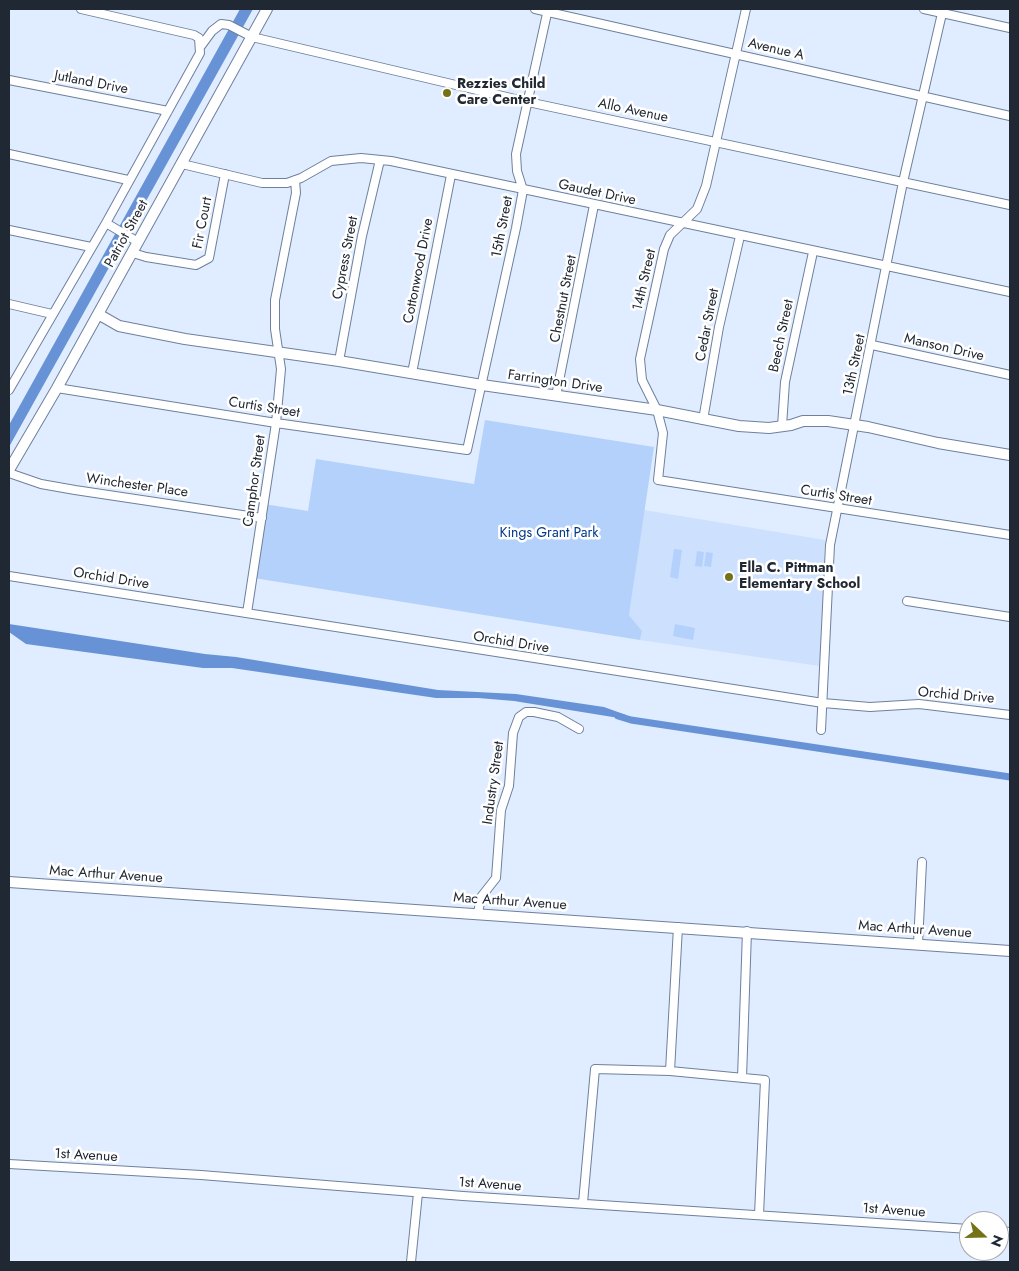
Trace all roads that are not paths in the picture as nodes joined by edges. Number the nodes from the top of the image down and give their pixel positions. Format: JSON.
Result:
{"nodes":[{"id":1,"x":81,"y":9,"type":"edge"},
{"id":2,"x":267,"y":9,"type":"edge"},
{"id":3,"x":535,"y":9,"type":"edge"},
{"id":4,"x":746,"y":9,"type":"edge"},
{"id":5,"x":924,"y":9,"type":"edge"},
{"id":6,"x":547,"y":10,"type":"edge"},
{"id":7,"x":943,"y":11,"type":"edge"},
{"id":8,"x":229,"y":25,"type":"joint"},
{"id":9,"x":1010,"y":28,"type":"edge"},
{"id":10,"x":248,"y":35,"type":"junction"},
{"id":11,"x":201,"y":46,"type":"junction"},
{"id":12,"x":736,"y":54,"type":"junction"},
{"id":13,"x":9,"y":80,"type":"edge"},
{"id":14,"x":922,"y":96,"type":"junction"},
{"id":15,"x":528,"y":102,"type":"junction"},
{"id":16,"x":168,"y":111,"type":"junction"},
{"id":17,"x":1010,"y":116,"type":"edge"},
{"id":18,"x":715,"y":142,"type":"junction"},
{"id":19,"x":9,"y":154,"type":"edge"},
{"id":20,"x":380,"y":160,"type":"junction"},
{"id":21,"x":182,"y":164,"type":"junction"},
{"id":22,"x":225,"y":174,"type":"junction"},
{"id":23,"x":451,"y":175,"type":"junction"},
{"id":24,"x":128,"y":180,"type":"junction"},
{"id":25,"x":295,"y":180,"type":"junction"},
{"id":26,"x":903,"y":182,"type":"junction"},
{"id":27,"x":523,"y":190,"type":"junction"},
{"id":28,"x":594,"y":205,"type":"junction"},
{"id":29,"x":1010,"y":205,"type":"edge"},
{"id":30,"x":684,"y":223,"type":"junction"},
{"id":31,"x":109,"y":225,"type":"junction"},
{"id":32,"x":9,"y":230,"type":"edge"},
{"id":33,"x":740,"y":236,"type":"junction"},
{"id":34,"x":136,"y":241,"type":"junction"},
{"id":35,"x":91,"y":247,"type":"junction"},
{"id":36,"x":813,"y":252,"type":"junction"},
{"id":37,"x":133,"y":253,"type":"junction"},
{"id":38,"x":888,"y":267,"type":"junction"},
{"id":39,"x":1010,"y":292,"type":"edge"},
{"id":40,"x":9,"y":304,"type":"edge"},
{"id":41,"x":52,"y":314,"type":"junction"},
{"id":42,"x":98,"y":314,"type":"junction"},
{"id":43,"x":872,"y":344,"type":"junction"},
{"id":44,"x":279,"y":352,"type":"junction"},
{"id":45,"x":339,"y":361,"type":"junction"},
{"id":46,"x":412,"y":373,"type":"junction"},
{"id":47,"x":1010,"y":375,"type":"edge"},
{"id":48,"x":11,"y":381,"type":"edge"},
{"id":49,"x":482,"y":385,"type":"junction"},
{"id":50,"x":57,"y":388,"type":"junction"},
{"id":51,"x":9,"y":390,"type":"edge"},
{"id":52,"x":556,"y":396,"type":"junction"},
{"id":53,"x":657,"y":410,"type":"junction"},
{"id":54,"x":703,"y":420,"type":"junction"},
{"id":55,"x":276,"y":423,"type":"junction"},
{"id":56,"x":854,"y":424,"type":"junction"},
{"id":57,"x":782,"y":426,"type":"junction"},
{"id":58,"x":467,"y":450,"type":"joint"},
{"id":59,"x":1010,"y":455,"type":"edge"},
{"id":60,"x":9,"y":472,"type":"edge"},
{"id":61,"x":658,"y":480,"type":"joint"},
{"id":62,"x":837,"y":508,"type":"junction"},
{"id":63,"x":262,"y":518,"type":"junction"},
{"id":64,"x":1010,"y":535,"type":"edge"},
{"id":65,"x":9,"y":576,"type":"edge"},
{"id":66,"x":907,"y":601,"type":"dead end"},
{"id":67,"x":247,"y":613,"type":"junction"},
{"id":68,"x":1010,"y":617,"type":"edge"},
{"id":69,"x":823,"y":703,"type":"junction"},
{"id":70,"x":1010,"y":715,"type":"edge"},
{"id":71,"x":579,"y":729,"type":"dead end"},
{"id":72,"x":821,"y":730,"type":"dead end"},
{"id":73,"x":922,"y":862,"type":"dead end"},
{"id":74,"x":9,"y":882,"type":"edge"},
{"id":75,"x":478,"y":914,"type":"junction"},
{"id":76,"x":678,"y":927,"type":"junction"},
{"id":77,"x":747,"y":931,"type":"junction"},
{"id":78,"x":918,"y":944,"type":"junction"},
{"id":79,"x":1010,"y":950,"type":"edge"},
{"id":80,"x":670,"y":1071,"type":"junction"},
{"id":81,"x":742,"y":1078,"type":"junction"},
{"id":82,"x":9,"y":1164,"type":"edge"},
{"id":83,"x":418,"y":1193,"type":"junction"},
{"id":84,"x":583,"y":1203,"type":"junction"},
{"id":85,"x":759,"y":1215,"type":"junction"},
{"id":86,"x":959,"y":1228,"type":"edge"},
{"id":87,"x":411,"y":1262,"type":"edge"}],
"edges":[{"from":1,"to":11,"type":"street"},
{"from":2,"to":10,"type":"street","name":"Patriot Street"},
{"from":3,"to":6,"type":"street","name":"Avenue A"},
{"from":4,"to":12,"type":"street","name":"14th Street"},
{"from":5,"to":7,"type":"street"},
{"from":6,"to":12,"type":"street","name":"Avenue A"},
{"from":6,"to":15,"type":"street","name":"15th Street"},
{"from":7,"to":9,"type":"street"},
{"from":7,"to":14,"type":"street","name":"13th Street"},
{"from":8,"to":10,"type":"street","name":"Allo Avenue"},
{"from":8,"to":11,"type":"street","name":"Patriot Street"},
{"from":10,"to":15,"type":"street","name":"Allo Avenue"},
{"from":10,"to":21,"type":"street","name":"Patriot Street"},
{"from":11,"to":16,"type":"street","name":"Patriot Street"},
{"from":12,"to":14,"type":"street","name":"Avenue A"},
{"from":12,"to":18,"type":"street","name":"14th Street"},
{"from":13,"to":16,"type":"street","name":"Jutland Drive"},
{"from":14,"to":17,"type":"street","name":"Avenue A"},
{"from":14,"to":26,"type":"street","name":"13th Street"},
{"from":15,"to":18,"type":"street","name":"Allo Avenue"},
{"from":15,"to":27,"type":"street","name":"15th Street"},
{"from":16,"to":24,"type":"street","name":"Patriot Street"},
{"from":18,"to":26,"type":"street","name":"Allo Avenue"},
{"from":18,"to":30,"type":"street","name":"14th Street"},
{"from":19,"to":24,"type":"street"},
{"from":20,"to":23,"type":"street","name":"Gaudet Drive"},
{"from":20,"to":25,"type":"street","name":"Gaudet Drive"},
{"from":20,"to":45,"type":"street","name":"Cypress Street"},
{"from":21,"to":22,"type":"street","name":"Gaudet Drive"},
{"from":21,"to":34,"type":"street","name":"Patriot Street"},
{"from":22,"to":25,"type":"street","name":"Gaudet Drive"},
{"from":22,"to":37,"type":"street","name":"Fir Court"},
{"from":23,"to":27,"type":"street","name":"Gaudet Drive"},
{"from":23,"to":46,"type":"street","name":"Cottonwood Drive"},
{"from":24,"to":31,"type":"street","name":"Patriot Street"},
{"from":25,"to":44,"type":"street","name":"Camphor Street"},
{"from":26,"to":29,"type":"street","name":"Allo Avenue"},
{"from":26,"to":38,"type":"street","name":"13th Street"},
{"from":27,"to":28,"type":"street","name":"Gaudet Drive"},
{"from":27,"to":49,"type":"street","name":"15th Street"},
{"from":28,"to":30,"type":"street","name":"Gaudet Drive"},
{"from":28,"to":52,"type":"street","name":"Chestnut Street"},
{"from":30,"to":33,"type":"street","name":"Gaudet Drive"},
{"from":30,"to":53,"type":"street","name":"14th Street"},
{"from":31,"to":34,"type":"street"},
{"from":31,"to":35,"type":"street","name":"Patriot Street"},
{"from":32,"to":35,"type":"street"},
{"from":33,"to":36,"type":"street","name":"Gaudet Drive"},
{"from":33,"to":54,"type":"street","name":"Cedar Street"},
{"from":34,"to":37,"type":"street","name":"Patriot Street"},
{"from":35,"to":41,"type":"street","name":"Patriot Street"},
{"from":36,"to":38,"type":"street","name":"Gaudet Drive"},
{"from":36,"to":57,"type":"street","name":"Beech Street"},
{"from":37,"to":42,"type":"street","name":"Patriot Street"},
{"from":38,"to":39,"type":"street","name":"Gaudet Drive"},
{"from":38,"to":43,"type":"street","name":"13th Street"},
{"from":40,"to":41,"type":"street"},
{"from":41,"to":48,"type":"street","name":"Patriot Street"},
{"from":42,"to":44,"type":"street","name":"Farrington Drive"},
{"from":42,"to":50,"type":"street","name":"Patriot Street"},
{"from":43,"to":47,"type":"street","name":"Manson Drive"},
{"from":43,"to":56,"type":"street","name":"13th Street"},
{"from":44,"to":45,"type":"street","name":"Farrington Drive"},
{"from":44,"to":55,"type":"street","name":"Camphor Street"},
{"from":45,"to":46,"type":"street","name":"Farrington Drive"},
{"from":46,"to":49,"type":"street","name":"Farrington Drive"},
{"from":48,"to":51,"type":"street","name":"Patriot Street"},
{"from":49,"to":52,"type":"street","name":"Farrington Drive"},
{"from":49,"to":58,"type":"street","name":"15th Street"},
{"from":50,"to":55,"type":"street","name":"Curtis Street"},
{"from":50,"to":60,"type":"street","name":"Patriot Street"},
{"from":52,"to":53,"type":"street","name":"Farrington Drive"},
{"from":53,"to":54,"type":"street","name":"Farrington Drive"},
{"from":53,"to":61,"type":"street","name":"14th Street"},
{"from":54,"to":57,"type":"street","name":"Farrington Drive"},
{"from":55,"to":58,"type":"street","name":"Curtis Street"},
{"from":55,"to":63,"type":"street","name":"Camphor Street"},
{"from":56,"to":57,"type":"street","name":"Farrington Drive"},
{"from":56,"to":59,"type":"street","name":"Farrington Drive"},
{"from":56,"to":62,"type":"street","name":"13th Street"},
{"from":60,"to":63,"type":"street","name":"Winchester Place"},
{"from":61,"to":62,"type":"street","name":"Curtis Street"},
{"from":62,"to":64,"type":"street","name":"Curtis Street"},
{"from":62,"to":69,"type":"street","name":"13th Street"},
{"from":63,"to":67,"type":"street","name":"Camphor Street"},
{"from":65,"to":67,"type":"street","name":"Orchid Drive"},
{"from":66,"to":68,"type":"street"},
{"from":67,"to":69,"type":"street","name":"Orchid Drive"},
{"from":69,"to":70,"type":"street","name":"Orchid Drive"},
{"from":69,"to":72,"type":"street","name":"13th Street"},
{"from":71,"to":75,"type":"street","name":"Industry Street"},
{"from":73,"to":78,"type":"street"},
{"from":74,"to":75,"type":"street","name":"Mac Arthur Avenue"},
{"from":75,"to":76,"type":"street","name":"Mac Arthur Avenue"},
{"from":76,"to":77,"type":"street","name":"Mac Arthur Avenue"},
{"from":76,"to":80,"type":"street"},
{"from":77,"to":78,"type":"street","name":"Mac Arthur Avenue"},
{"from":77,"to":81,"type":"street"},
{"from":78,"to":79,"type":"street","name":"Mac Arthur Avenue"},
{"from":80,"to":81,"type":"street"},
{"from":80,"to":84,"type":"street"},
{"from":81,"to":85,"type":"street"},
{"from":82,"to":83,"type":"street","name":"1st Avenue"},
{"from":83,"to":84,"type":"street","name":"1st Avenue"},
{"from":83,"to":87,"type":"street"},
{"from":84,"to":85,"type":"street","name":"1st Avenue"},
{"from":85,"to":86,"type":"street","name":"1st Avenue"}]}
